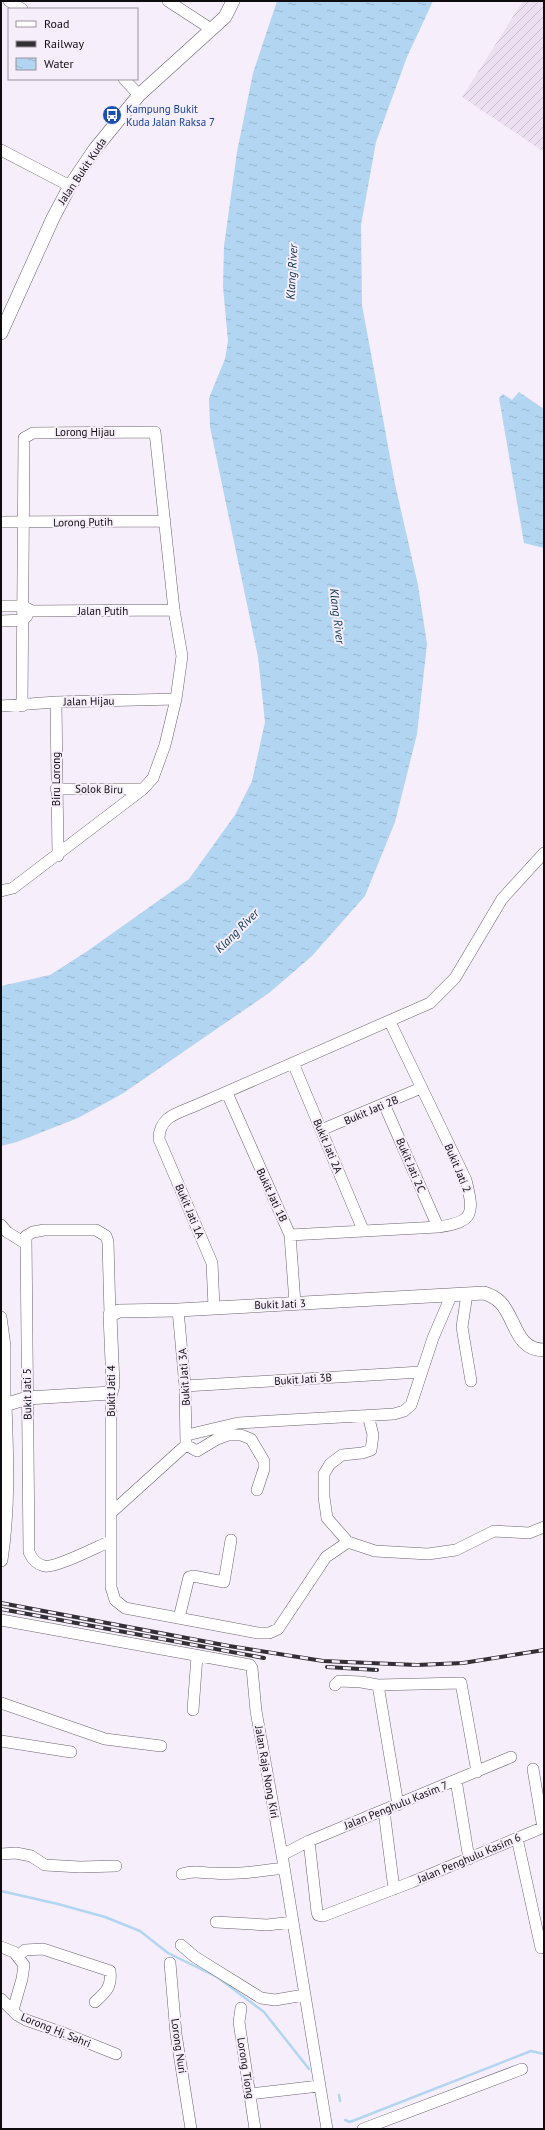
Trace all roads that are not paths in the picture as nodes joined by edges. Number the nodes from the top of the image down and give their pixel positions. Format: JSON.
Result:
{"nodes":[{"id":1,"x":9,"y":1,"type":"edge"},
{"id":2,"x":168,"y":1,"type":"edge"},
{"id":3,"x":233,"y":1,"type":"edge"},
{"id":4,"x":20,"y":8,"type":"edge"},
{"id":5,"x":211,"y":29,"type":"junction"},
{"id":6,"x":125,"y":80,"type":"edge"},
{"id":7,"x":139,"y":94,"type":"junction"},
{"id":8,"x":1,"y":150,"type":"edge"},
{"id":9,"x":70,"y":186,"type":"junction"},
{"id":10,"x":1,"y":333,"type":"edge"},
{"id":11,"x":165,"y":521,"type":"junction"},
{"id":12,"x":1,"y":522,"type":"edge"},
{"id":13,"x":23,"y":522,"type":"junction"},
{"id":14,"x":1,"y":606,"type":"edge"},
{"id":15,"x":28,"y":609,"type":"junction"},
{"id":16,"x":174,"y":610,"type":"junction"},
{"id":17,"x":1,"y":620,"type":"edge"},
{"id":18,"x":23,"y":620,"type":"junction"},
{"id":19,"x":176,"y":699,"type":"junction"},
{"id":20,"x":56,"y":702,"type":"junction"},
{"id":21,"x":1,"y":706,"type":"edge"},
{"id":22,"x":22,"y":706,"type":"junction"},
{"id":23,"x":56,"y":788,"type":"junction"},
{"id":24,"x":143,"y":789,"type":"junction"},
{"id":25,"x":544,"y":852,"type":"edge"},
{"id":26,"x":58,"y":856,"type":"junction"},
{"id":27,"x":1,"y":891,"type":"edge"},
{"id":28,"x":390,"y":1022,"type":"junction"},
{"id":29,"x":293,"y":1062,"type":"junction"},
{"id":30,"x":421,"y":1088,"type":"junction"},
{"id":31,"x":227,"y":1093,"type":"junction"},
{"id":32,"x":384,"y":1104,"type":"junction"},
{"id":33,"x":321,"y":1130,"type":"junction"},
{"id":34,"x":1,"y":1225,"type":"edge"},
{"id":35,"x":438,"y":1227,"type":"junction"},
{"id":36,"x":363,"y":1230,"type":"junction"},
{"id":37,"x":290,"y":1234,"type":"junction"},
{"id":38,"x":26,"y":1239,"type":"junction"},
{"id":39,"x":467,"y":1294,"type":"junction"},
{"id":40,"x":451,"y":1296,"type":"junction"},
{"id":41,"x":295,"y":1303,"type":"junction"},
{"id":42,"x":214,"y":1307,"type":"junction"},
{"id":43,"x":178,"y":1310,"type":"junction"},
{"id":44,"x":110,"y":1315,"type":"junction"},
{"id":45,"x":1,"y":1316,"type":"edge"},
{"id":46,"x":3,"y":1345,"type":"edge"},
{"id":47,"x":544,"y":1350,"type":"edge"},
{"id":48,"x":421,"y":1372,"type":"junction"},
{"id":49,"x":471,"y":1381,"type":"dead end"},
{"id":50,"x":185,"y":1386,"type":"junction"},
{"id":51,"x":111,"y":1393,"type":"junction"},
{"id":52,"x":27,"y":1398,"type":"junction"},
{"id":53,"x":3,"y":1407,"type":"edge"},
{"id":54,"x":368,"y":1415,"type":"junction"},
{"id":55,"x":186,"y":1440,"type":"junction"},
{"id":56,"x":257,"y":1490,"type":"dead end"},
{"id":57,"x":112,"y":1512,"type":"junction"},
{"id":58,"x":544,"y":1527,"type":"edge"},
{"id":59,"x":231,"y":1540,"type":"dead end"},
{"id":60,"x":110,"y":1541,"type":"junction"},
{"id":61,"x":348,"y":1542,"type":"junction"},
{"id":62,"x":1,"y":1560,"type":"edge"},
{"id":63,"x":179,"y":1618,"type":"junction"},
{"id":64,"x":1,"y":1620,"type":"edge"},
{"id":65,"x":198,"y":1656,"type":"junction"},
{"id":66,"x":335,"y":1685,"type":"dead end"},
{"id":67,"x":378,"y":1685,"type":"junction"},
{"id":68,"x":1,"y":1703,"type":"edge"},
{"id":69,"x":193,"y":1710,"type":"dead end"},
{"id":70,"x":1,"y":1741,"type":"edge"},
{"id":71,"x":161,"y":1746,"type":"dead end"},
{"id":72,"x":71,"y":1752,"type":"dead end"},
{"id":73,"x":512,"y":1757,"type":"dead end"},
{"id":74,"x":533,"y":1769,"type":"dead end"},
{"id":75,"x":477,"y":1772,"type":"junction"},
{"id":76,"x":456,"y":1780,"type":"junction"},
{"id":77,"x":398,"y":1805,"type":"junction"},
{"id":78,"x":384,"y":1811,"type":"junction"},
{"id":79,"x":544,"y":1828,"type":"edge"},
{"id":80,"x":517,"y":1838,"type":"junction"},
{"id":81,"x":309,"y":1841,"type":"junction"},
{"id":82,"x":1,"y":1854,"type":"edge"},
{"id":83,"x":282,"y":1854,"type":"junction"},
{"id":84,"x":469,"y":1859,"type":"junction"},
{"id":85,"x":116,"y":1866,"type":"dead end"},
{"id":86,"x":284,"y":1868,"type":"junction"},
{"id":87,"x":182,"y":1874,"type":"dead end"},
{"id":88,"x":394,"y":1889,"type":"junction"},
{"id":89,"x":216,"y":1922,"type":"dead end"},
{"id":90,"x":293,"y":1922,"type":"junction"},
{"id":91,"x":181,"y":1945,"type":"dead end"},
{"id":92,"x":1,"y":1947,"type":"edge"},
{"id":93,"x":541,"y":1948,"type":"dead end"},
{"id":94,"x":18,"y":1956,"type":"junction"},
{"id":95,"x":170,"y":1963,"type":"dead end"},
{"id":96,"x":304,"y":1995,"type":"junction"},
{"id":97,"x":1,"y":1999,"type":"edge"},
{"id":98,"x":95,"y":2002,"type":"dead end"},
{"id":99,"x":241,"y":2008,"type":"dead end"},
{"id":100,"x":13,"y":2010,"type":"junction"},
{"id":101,"x":116,"y":2054,"type":"dead end"},
{"id":102,"x":522,"y":2069,"type":"dead end"},
{"id":103,"x":319,"y":2086,"type":"junction"},
{"id":104,"x":250,"y":2094,"type":"junction"},
{"id":105,"x":191,"y":2129,"type":"edge"},
{"id":106,"x":255,"y":2129,"type":"edge"},
{"id":107,"x":327,"y":2129,"type":"edge"},
{"id":108,"x":363,"y":2129,"type":"edge"}],
"edges":[{"from":1,"to":4,"type":"street"},
{"from":2,"to":5,"type":"street"},
{"from":3,"to":5,"type":"street","name":"Jalan Bukit Kuda"},
{"from":5,"to":7,"type":"street","name":"Jalan Bukit Kuda"},
{"from":6,"to":7,"type":"street"},
{"from":7,"to":9,"type":"street","name":"Jalan Bukit Kuda"},
{"from":8,"to":9,"type":"street"},
{"from":9,"to":10,"type":"street","name":"Jalan Bukit Kuda"},
{"from":11,"to":13,"type":"street","name":"Lorong Putih"},
{"from":11,"to":13,"type":"street","name":"Lorong Hijau"},
{"from":11,"to":16,"type":"street"},
{"from":12,"to":13,"type":"street","name":"Lorong Putih"},
{"from":13,"to":15,"type":"street"},
{"from":14,"to":15,"type":"street","name":"Jalan Putih"},
{"from":15,"to":16,"type":"street","name":"Jalan Putih"},
{"from":15,"to":18,"type":"street"},
{"from":16,"to":19,"type":"street"},
{"from":17,"to":18,"type":"street"},
{"from":18,"to":22,"type":"street"},
{"from":19,"to":20,"type":"street","name":"Jalan Hijau"},
{"from":19,"to":24,"type":"street"},
{"from":20,"to":22,"type":"street","name":"Jalan Hijau"},
{"from":20,"to":23,"type":"street","name":"Biru Lorong"},
{"from":21,"to":22,"type":"street","name":"Jalan Hijau"},
{"from":23,"to":24,"type":"street","name":"Solok Biru"},
{"from":23,"to":26,"type":"street","name":"Biru Lorong"},
{"from":24,"to":26,"type":"street"},
{"from":25,"to":28,"type":"street"},
{"from":26,"to":27,"type":"street"},
{"from":28,"to":29,"type":"street"},
{"from":28,"to":30,"type":"street","name":"Bukit Jati 2"},
{"from":29,"to":31,"type":"street"},
{"from":29,"to":33,"type":"street","name":"Bukit Jati 2A"},
{"from":30,"to":32,"type":"street","name":"Bukit Jati 2B"},
{"from":30,"to":35,"type":"street","name":"Bukit Jati 2"},
{"from":31,"to":37,"type":"street","name":"Bukit Jati 1B"},
{"from":31,"to":42,"type":"street","name":"Bukit Jati 1A"},
{"from":32,"to":33,"type":"street","name":"Bukit Jati 2B"},
{"from":32,"to":35,"type":"street","name":"Bukit Jati 2C"},
{"from":33,"to":36,"type":"street","name":"Bukit Jati 2A"},
{"from":34,"to":38,"type":"street"},
{"from":35,"to":36,"type":"street","name":"Bukit Jati 2"},
{"from":36,"to":37,"type":"street","name":"Bukit Jati 2"},
{"from":37,"to":41,"type":"street","name":"Bukit Jati 1B"},
{"from":38,"to":44,"type":"street","name":"Bukit Jati 4"},
{"from":38,"to":52,"type":"street","name":"Bukit Jati 5"},
{"from":39,"to":40,"type":"street","name":"Bukit Jati 3"},
{"from":39,"to":47,"type":"street","name":"Bukit Jati 3"},
{"from":39,"to":49,"type":"street"},
{"from":40,"to":41,"type":"street","name":"Bukit Jati 3"},
{"from":40,"to":48,"type":"street"},
{"from":41,"to":42,"type":"street","name":"Bukit Jati 3"},
{"from":42,"to":43,"type":"street","name":"Bukit Jati 3"},
{"from":43,"to":44,"type":"street","name":"Bukit Jati 3"},
{"from":43,"to":50,"type":"street","name":"Bukit Jati 3A"},
{"from":44,"to":51,"type":"street","name":"Bukit Jati 4"},
{"from":45,"to":46,"type":"street"},
{"from":46,"to":53,"type":"street"},
{"from":48,"to":50,"type":"street","name":"Bukit Jati 3B"},
{"from":48,"to":54,"type":"street"},
{"from":50,"to":55,"type":"street","name":"Bukit Jati 3A"},
{"from":51,"to":52,"type":"street"},
{"from":51,"to":57,"type":"street","name":"Bukit Jati 4"},
{"from":52,"to":53,"type":"street"},
{"from":52,"to":60,"type":"street","name":"Bukit Jati 5"},
{"from":53,"to":62,"type":"street"},
{"from":54,"to":55,"type":"street"},
{"from":54,"to":61,"type":"street"},
{"from":55,"to":56,"type":"street"},
{"from":55,"to":57,"type":"street"},
{"from":57,"to":60,"type":"street","name":"Bukit Jati 4"},
{"from":58,"to":61,"type":"street"},
{"from":59,"to":63,"type":"street"},
{"from":60,"to":63,"type":"street","name":"Bukit Jati 4"},
{"from":61,"to":63,"type":"street","name":"Bukit Jati 4"},
{"from":64,"to":65,"type":"street","name":"Jalan Raja Nong Kiri"},
{"from":65,"to":69,"type":"street"},
{"from":65,"to":83,"type":"street","name":"Jalan Raja Nong Kiri"},
{"from":66,"to":67,"type":"street"},
{"from":67,"to":75,"type":"street"},
{"from":67,"to":77,"type":"street"},
{"from":68,"to":71,"type":"street"},
{"from":70,"to":72,"type":"street"},
{"from":73,"to":75,"type":"street","name":"Jalan Penghulu Kasim 7"},
{"from":74,"to":79,"type":"street"},
{"from":75,"to":76,"type":"street","name":"Jalan Penghulu Kasim 7"},
{"from":76,"to":77,"type":"street","name":"Jalan Penghulu Kasim 7"},
{"from":76,"to":84,"type":"street"},
{"from":77,"to":78,"type":"street","name":"Jalan Penghulu Kasim 7"},
{"from":78,"to":81,"type":"street","name":"Jalan Penghulu Kasim 7"},
{"from":78,"to":88,"type":"street"},
{"from":79,"to":80,"type":"street","name":"Jalan Penghulu Kasim 6"},
{"from":80,"to":84,"type":"street","name":"Jalan Penghulu Kasim 6"},
{"from":80,"to":93,"type":"street"},
{"from":81,"to":83,"type":"street","name":"Jalan Penghulu Kasim 7"},
{"from":81,"to":88,"type":"street","name":"Jalan Penghulu Kasim 6"},
{"from":82,"to":85,"type":"street"},
{"from":83,"to":86,"type":"street","name":"Jalan Raja Nong Kiri"},
{"from":84,"to":88,"type":"street","name":"Jalan Penghulu Kasim 6"},
{"from":86,"to":87,"type":"street"},
{"from":86,"to":90,"type":"street","name":"Jalan Raja Nong Kiri"},
{"from":89,"to":90,"type":"street"},
{"from":90,"to":96,"type":"street","name":"Jalan Raja Nong Kiri"},
{"from":91,"to":96,"type":"street"},
{"from":92,"to":94,"type":"street"},
{"from":94,"to":98,"type":"street"},
{"from":94,"to":100,"type":"street"},
{"from":95,"to":105,"type":"street","name":"Lorong Nuri"},
{"from":96,"to":103,"type":"street","name":"Jalan Raja Nong Kiri"},
{"from":97,"to":100,"type":"street","name":"Lorong Hj. Sahri"},
{"from":99,"to":104,"type":"street","name":"Lorong Tiong"},
{"from":100,"to":101,"type":"street","name":"Lorong Hj. Sahri"},
{"from":102,"to":108,"type":"street"},
{"from":103,"to":104,"type":"street"},
{"from":103,"to":107,"type":"street","name":"Jalan Raja Nong Kiri"},
{"from":104,"to":106,"type":"street","name":"Lorong Tiong"}]}
